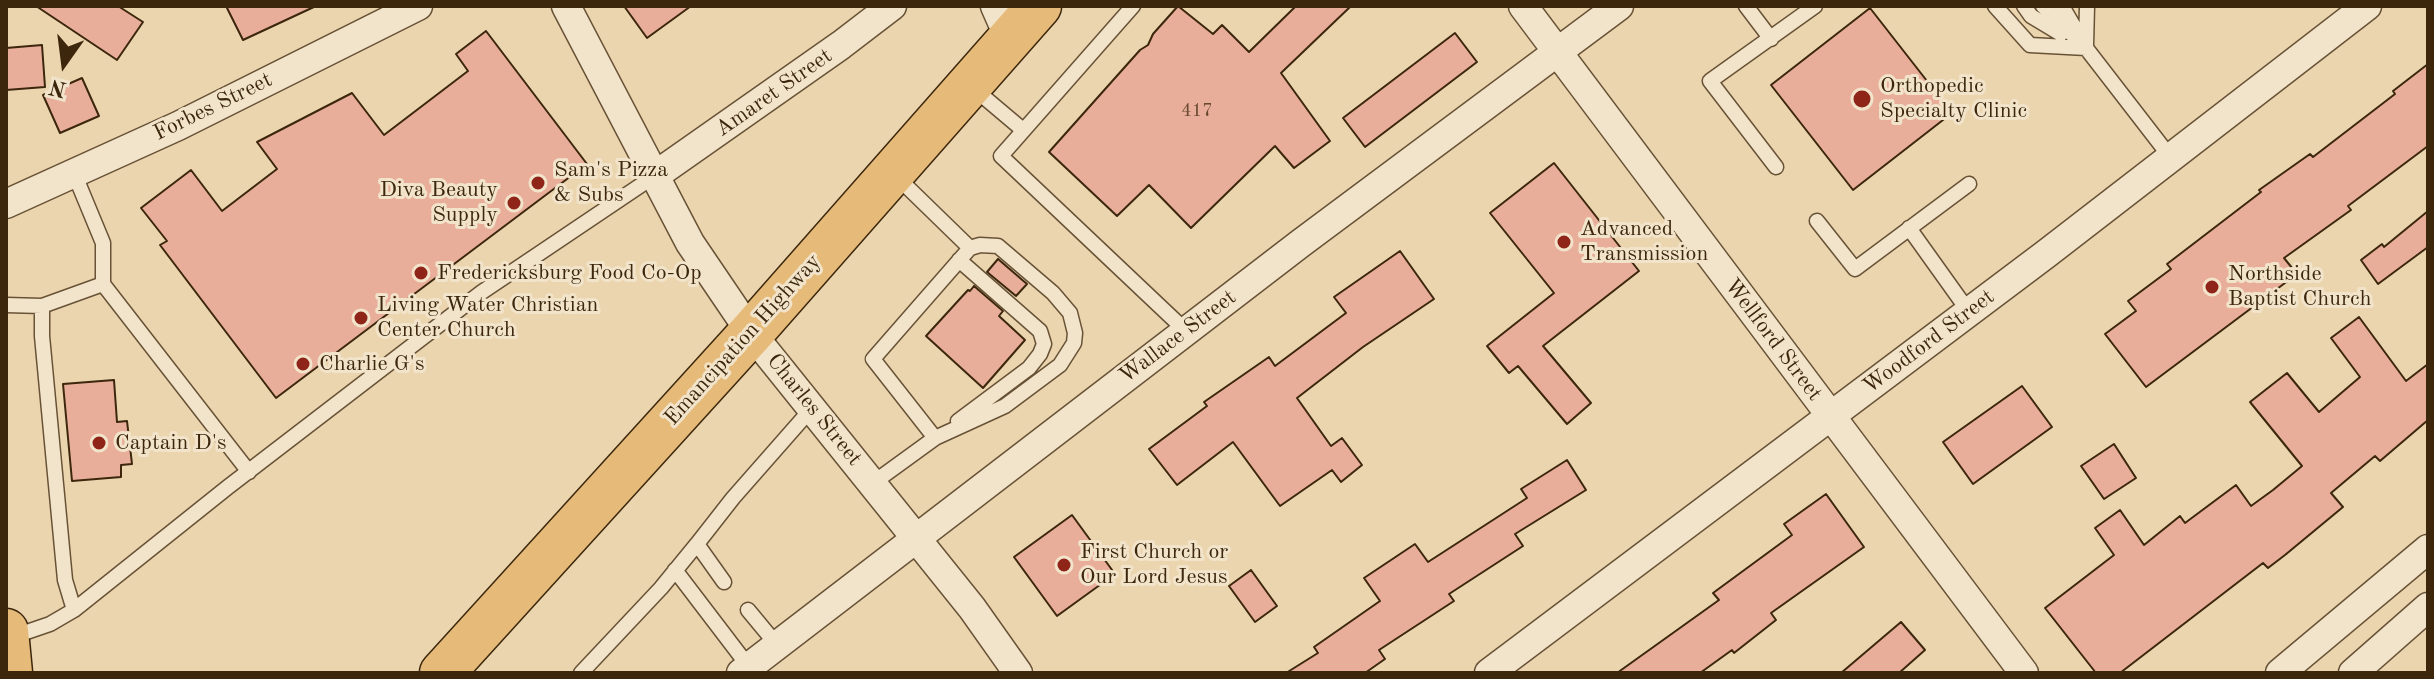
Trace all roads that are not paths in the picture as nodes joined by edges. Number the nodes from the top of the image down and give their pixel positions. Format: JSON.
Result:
{"nodes":[{"id":1,"x":418,"y":6,"type":"edge"},
{"id":2,"x":566,"y":6,"type":"edge"},
{"id":3,"x":892,"y":6,"type":"edge"},
{"id":4,"x":1039,"y":6,"type":"edge"},
{"id":5,"x":1133,"y":6,"type":"edge"},
{"id":6,"x":1523,"y":6,"type":"edge"},
{"id":7,"x":1619,"y":6,"type":"edge"},
{"id":8,"x":1746,"y":6,"type":"edge"},
{"id":9,"x":1815,"y":6,"type":"edge"},
{"id":10,"x":1995,"y":6,"type":"edge"},
{"id":11,"x":2024,"y":6,"type":"edge"},
{"id":12,"x":2043,"y":6,"type":"edge"},
{"id":13,"x":2062,"y":6,"type":"edge"},
{"id":14,"x":2087,"y":6,"type":"edge"},
{"id":15,"x":2367,"y":6,"type":"edge"},
{"id":16,"x":1002,"y":23,"type":"edge"},
{"id":17,"x":1771,"y":39,"type":"junction"},
{"id":18,"x":2086,"y":48,"type":"junction"},
{"id":19,"x":1558,"y":52,"type":"junction"},
{"id":20,"x":970,"y":85,"type":"junction"},
{"id":21,"x":1023,"y":130,"type":"junction"},
{"id":22,"x":2171,"y":158,"type":"junction"},
{"id":23,"x":1776,"y":167,"type":"dead end"},
{"id":24,"x":74,"y":173,"type":"junction"},
{"id":25,"x":893,"y":173,"type":"junction"},
{"id":26,"x":653,"y":177,"type":"junction"},
{"id":27,"x":1969,"y":184,"type":"dead end"},
{"id":28,"x":6,"y":204,"type":"edge"},
{"id":29,"x":1817,"y":221,"type":"dead end"},
{"id":30,"x":1909,"y":228,"type":"junction"},
{"id":31,"x":970,"y":248,"type":"junction"},
{"id":32,"x":959,"y":260,"type":"junction"},
{"id":33,"x":103,"y":284,"type":"junction"},
{"id":34,"x":6,"y":305,"type":"edge"},
{"id":35,"x":42,"y":306,"type":"junction"},
{"id":36,"x":1969,"y":312,"type":"junction"},
{"id":37,"x":1186,"y":331,"type":"junction"},
{"id":38,"x":751,"y":333,"type":"junction"},
{"id":39,"x":813,"y":407,"type":"junction"},
{"id":40,"x":1830,"y":416,"type":"junction"},
{"id":41,"x":935,"y":438,"type":"junction"},
{"id":42,"x":249,"y":472,"type":"junction"},
{"id":43,"x":873,"y":483,"type":"junction"},
{"id":44,"x":916,"y":537,"type":"junction"},
{"id":45,"x":697,"y":544,"type":"junction"},
{"id":46,"x":2428,"y":549,"type":"edge"},
{"id":47,"x":675,"y":570,"type":"junction"},
{"id":48,"x":724,"y":582,"type":"dead end"},
{"id":49,"x":2428,"y":607,"type":"edge"},
{"id":50,"x":74,"y":610,"type":"junction"},
{"id":51,"x":748,"y":610,"type":"dead end"},
{"id":52,"x":6,"y":631,"type":"edge"},
{"id":53,"x":7,"y":640,"type":"edge"},
{"id":54,"x":777,"y":645,"type":"junction"},
{"id":55,"x":745,"y":670,"type":"edge"},
{"id":56,"x":10,"y":673,"type":"edge"},
{"id":57,"x":443,"y":673,"type":"edge"},
{"id":58,"x":581,"y":673,"type":"edge"},
{"id":59,"x":1018,"y":673,"type":"edge"},
{"id":60,"x":1489,"y":673,"type":"edge"},
{"id":61,"x":2024,"y":673,"type":"edge"},
{"id":62,"x":2280,"y":673,"type":"edge"},
{"id":63,"x":2353,"y":673,"type":"edge"}],
"edges":[{"from":1,"to":24,"type":"street","name":"Forbes Street"},
{"from":2,"to":26,"type":"street","name":"Charles Street"},
{"from":3,"to":26,"type":"street","name":"Amaret Street"},
{"from":4,"to":16,"type":"main road","name":"Emancipation Highway"},
{"from":5,"to":21,"type":"lane"},
{"from":6,"to":19,"type":"street","name":"Wellford Street"},
{"from":7,"to":19,"type":"street","name":"Wallace Street"},
{"from":8,"to":17,"type":"lane"},
{"from":9,"to":17,"type":"lane"},
{"from":10,"to":18,"type":"lane"},
{"from":11,"to":18,"type":"lane"},
{"from":12,"to":18,"type":"lane"},
{"from":13,"to":18,"type":"lane"},
{"from":14,"to":18,"type":"lane"},
{"from":15,"to":22,"type":"street","name":"Woodford Street"},
{"from":16,"to":20,"type":"main road","name":"Emancipation Highway"},
{"from":17,"to":23,"type":"lane"},
{"from":18,"to":22,"type":"lane"},
{"from":19,"to":37,"type":"street","name":"Wallace Street"},
{"from":19,"to":40,"type":"street","name":"Wellford Street"},
{"from":20,"to":21,"type":"lane"},
{"from":20,"to":25,"type":"main road","name":"Emancipation Highway"},
{"from":21,"to":37,"type":"lane"},
{"from":22,"to":36,"type":"street","name":"Woodford Street"},
{"from":24,"to":28,"type":"street","name":"Forbes Street"},
{"from":24,"to":33,"type":"lane"},
{"from":25,"to":31,"type":"lane"},
{"from":25,"to":38,"type":"main road","name":"Emancipation Highway"},
{"from":26,"to":38,"type":"street","name":"Charles Street"},
{"from":26,"to":42,"type":"lane"},
{"from":27,"to":30,"type":"lane"},
{"from":29,"to":30,"type":"lane"},
{"from":30,"to":36,"type":"lane"},
{"from":31,"to":32,"type":"lane"},
{"from":31,"to":41,"type":"lane"},
{"from":32,"to":41,"type":"lane"},
{"from":32,"to":41,"type":"lane"},
{"from":33,"to":35,"type":"lane"},
{"from":33,"to":42,"type":"lane"},
{"from":34,"to":35,"type":"lane"},
{"from":35,"to":50,"type":"lane"},
{"from":36,"to":40,"type":"street","name":"Woodford Street"},
{"from":37,"to":44,"type":"street","name":"Wallace Street"},
{"from":38,"to":39,"type":"street","name":"Charles Street"},
{"from":38,"to":57,"type":"main road","name":"Emancipation Highway"},
{"from":39,"to":43,"type":"street","name":"Charles Street"},
{"from":39,"to":45,"type":"lane"},
{"from":40,"to":60,"type":"street","name":"Woodford Street"},
{"from":40,"to":61,"type":"street","name":"Wellford Street"},
{"from":41,"to":43,"type":"lane"},
{"from":42,"to":50,"type":"lane"},
{"from":43,"to":44,"type":"street","name":"Charles Street"},
{"from":44,"to":54,"type":"street","name":"Wallace Street"},
{"from":44,"to":59,"type":"street","name":"Charles Street"},
{"from":45,"to":47,"type":"lane"},
{"from":45,"to":48,"type":"lane"},
{"from":46,"to":62,"type":"street"},
{"from":47,"to":55,"type":"lane"},
{"from":47,"to":58,"type":"lane"},
{"from":49,"to":63,"type":"street"},
{"from":50,"to":53,"type":"lane"},
{"from":51,"to":54,"type":"lane"},
{"from":52,"to":53,"type":"main road"},
{"from":53,"to":56,"type":"main road"},
{"from":54,"to":55,"type":"street","name":"Wallace Street"}]}
